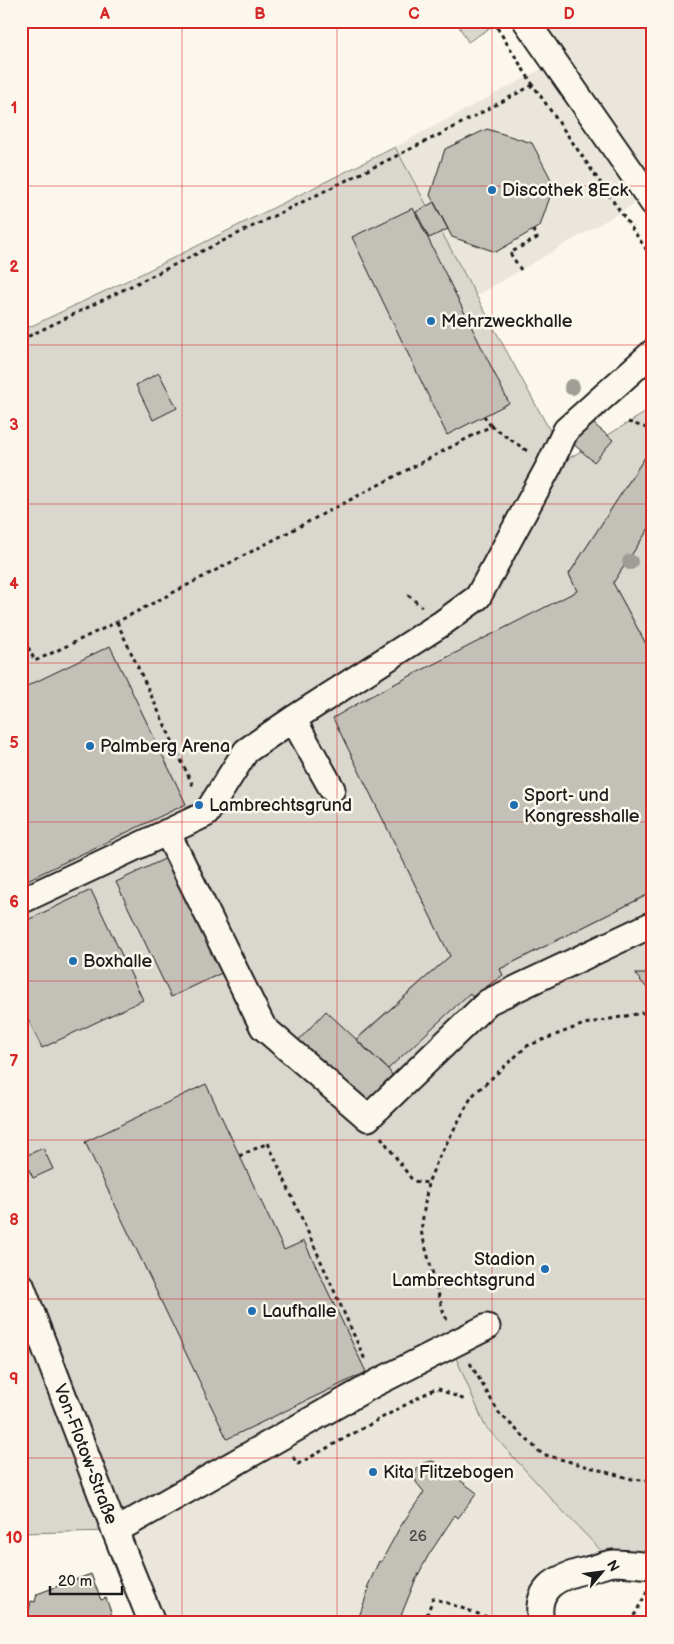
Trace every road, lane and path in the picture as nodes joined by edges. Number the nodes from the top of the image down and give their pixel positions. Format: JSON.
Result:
{"nodes":[{"id":1,"x":493,"y":21,"type":"edge"},
{"id":2,"x":526,"y":21,"type":"edge"},
{"id":3,"x":534,"y":84,"type":"junction"},
{"id":4,"x":653,"y":203,"type":"edge"},
{"id":5,"x":533,"y":230,"type":"dead end"},
{"id":6,"x":653,"y":259,"type":"edge"},
{"id":7,"x":521,"y":270,"type":"dead end"},
{"id":8,"x":21,"y":340,"type":"edge"},
{"id":9,"x":653,"y":352,"type":"edge"},
{"id":10,"x":484,"y":416,"type":"dead end"},
{"id":11,"x":628,"y":422,"type":"dead end"},
{"id":12,"x":491,"y":426,"type":"junction"},
{"id":13,"x":653,"y":430,"type":"edge"},
{"id":14,"x":549,"y":466,"type":"junction"},
{"id":15,"x":117,"y":622,"type":"junction"},
{"id":16,"x":21,"y":633,"type":"edge"},
{"id":17,"x":293,"y":719,"type":"junction"},
{"id":18,"x":332,"y":789,"type":"dead end"},
{"id":19,"x":206,"y":814,"type":"junction"},
{"id":20,"x":167,"y":832,"type":"junction"},
{"id":21,"x":21,"y":901,"type":"edge"},
{"id":22,"x":653,"y":924,"type":"edge"},
{"id":23,"x":653,"y":1013,"type":"edge"},
{"id":24,"x":368,"y":1118,"type":"junction"},
{"id":25,"x":239,"y":1156,"type":"dead end"},
{"id":26,"x":428,"y":1183,"type":"junction"},
{"id":27,"x":21,"y":1285,"type":"edge"},
{"id":28,"x":444,"y":1314,"type":"dead end"},
{"id":29,"x":487,"y":1327,"type":"dead end"},
{"id":30,"x":471,"y":1363,"type":"dead end"},
{"id":31,"x":376,"y":1383,"type":"junction"},
{"id":32,"x":465,"y":1400,"type":"dead end"},
{"id":33,"x":279,"y":1438,"type":"junction"},
{"id":34,"x":653,"y":1481,"type":"edge"},
{"id":35,"x":115,"y":1531,"type":"junction"},
{"id":36,"x":651,"y":1578,"type":"edge"},
{"id":37,"x":152,"y":1623,"type":"edge"},
{"id":38,"x":424,"y":1623,"type":"edge"},
{"id":39,"x":494,"y":1623,"type":"edge"},
{"id":40,"x":541,"y":1623,"type":"edge"},
{"id":41,"x":630,"y":1623,"type":"edge"}],
"edges":[{"from":1,"to":3,"type":"path"},
{"from":2,"to":4,"type":"street"},
{"from":3,"to":6,"type":"path"},
{"from":3,"to":8,"type":"path"},
{"from":5,"to":7,"type":"path"},
{"from":9,"to":14,"type":"street"},
{"from":10,"to":12,"type":"path"},
{"from":11,"to":13,"type":"path"},
{"from":12,"to":14,"type":"path"},
{"from":12,"to":15,"type":"path"},
{"from":14,"to":17,"type":"street"},
{"from":15,"to":16,"type":"path"},
{"from":15,"to":19,"type":"path"},
{"from":17,"to":18,"type":"street"},
{"from":17,"to":19,"type":"street"},
{"from":19,"to":20,"type":"street"},
{"from":20,"to":21,"type":"street"},
{"from":20,"to":24,"type":"street"},
{"from":22,"to":24,"type":"street"},
{"from":23,"to":26,"type":"path"},
{"from":24,"to":26,"type":"path"},
{"from":25,"to":31,"type":"path"},
{"from":26,"to":28,"type":"path"},
{"from":27,"to":35,"type":"street","name":"Von-Flotow-Straße"},
{"from":29,"to":31,"type":"street"},
{"from":30,"to":34,"type":"path"},
{"from":31,"to":33,"type":"street"},
{"from":32,"to":33,"type":"path"},
{"from":33,"to":35,"type":"street"},
{"from":35,"to":37,"type":"street","name":"Von-Flotow-Straße"},
{"from":36,"to":40,"type":"street"},
{"from":36,"to":41,"type":"path"},
{"from":38,"to":39,"type":"path"}]}
